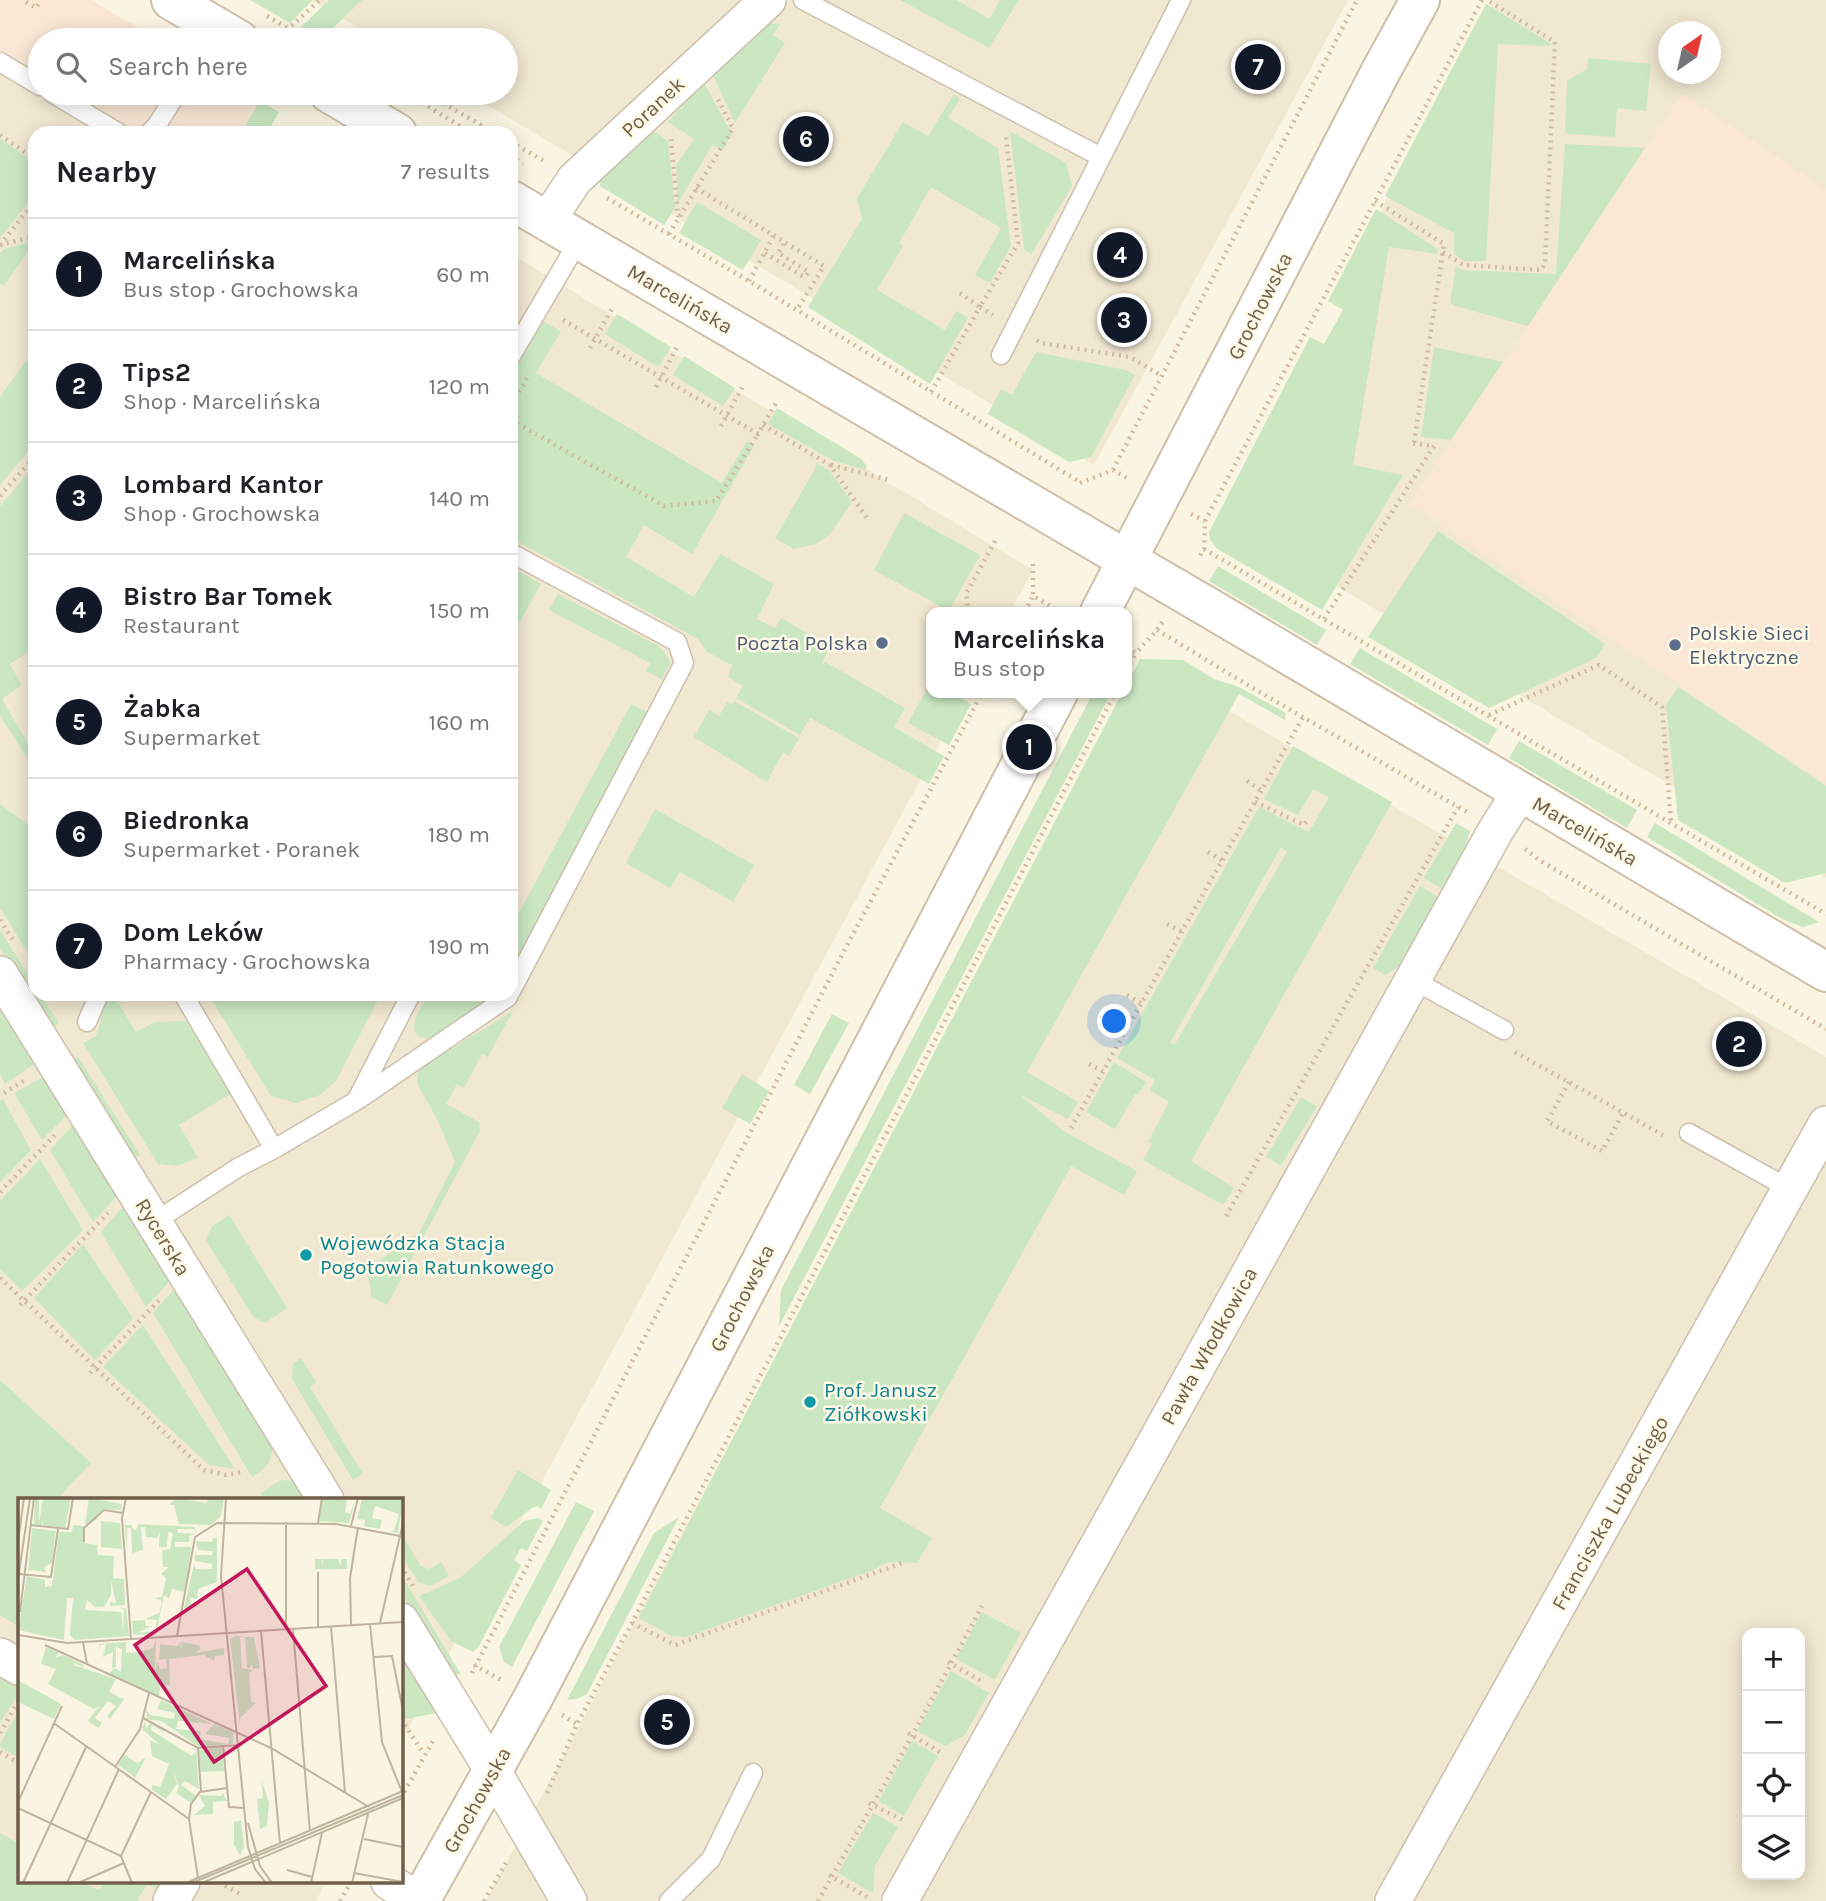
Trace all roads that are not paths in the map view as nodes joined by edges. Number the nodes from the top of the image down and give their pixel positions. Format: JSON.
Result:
{"nodes":[{"id":1,"x":171,"y":0,"type":"edge"},
{"id":2,"x":768,"y":0,"type":"edge"},
{"id":3,"x":803,"y":0,"type":"edge"},
{"id":4,"x":1181,"y":0,"type":"edge"},
{"id":5,"x":1420,"y":0,"type":"edge"},
{"id":6,"x":228,"y":28,"type":"edge"},
{"id":7,"x":0,"y":62,"type":"edge"},
{"id":8,"x":28,"y":79,"type":"edge"},
{"id":9,"x":72,"y":105,"type":"edge"},
{"id":10,"x":170,"y":105,"type":"edge"},
{"id":11,"x":349,"y":105,"type":"edge"},
{"id":12,"x":107,"y":126,"type":"edge"},
{"id":13,"x":157,"y":126,"type":"edge"},
{"id":14,"x":385,"y":126,"type":"edge"},
{"id":15,"x":1101,"y":157,"type":"junction"},
{"id":16,"x":518,"y":204,"type":"edge"},
{"id":17,"x":547,"y":221,"type":"junction"},
{"id":18,"x":579,"y":240,"type":"junction"},
{"id":19,"x":518,"y":345,"type":"edge"},
{"id":20,"x":1001,"y":355,"type":"dead end"},
{"id":21,"x":518,"y":557,"type":"edge"},
{"id":22,"x":1128,"y":560,"type":"junction"},
{"id":23,"x":1103,"y":607,"type":"edge"},
{"id":24,"x":1055,"y":698,"type":"edge"},
{"id":25,"x":1520,"y":792,"type":"junction"},
{"id":26,"x":1822,"y":962,"type":"edge"},
{"id":27,"x":0,"y":974,"type":"edge"},
{"id":28,"x":518,"y":978,"type":"edge"},
{"id":29,"x":1413,"y":980,"type":"junction"},
{"id":30,"x":96,"y":1001,"type":"edge"},
{"id":31,"x":187,"y":1001,"type":"edge"},
{"id":32,"x":407,"y":1001,"type":"edge"},
{"id":33,"x":502,"y":1001,"type":"edge"},
{"id":34,"x":87,"y":1022,"type":"dead end"},
{"id":35,"x":1504,"y":1030,"type":"dead end"},
{"id":36,"x":356,"y":1101,"type":"junction"},
{"id":37,"x":1826,"y":1124,"type":"edge"},
{"id":38,"x":1689,"y":1133,"type":"dead end"},
{"id":39,"x":274,"y":1149,"type":"junction"},
{"id":40,"x":1790,"y":1189,"type":"junction"},
{"id":41,"x":154,"y":1222,"type":"junction"},
{"id":42,"x":325,"y":1498,"type":"edge"},
{"id":43,"x":402,"y":1624,"type":"edge"},
{"id":44,"x":0,"y":1656,"type":"edge"},
{"id":45,"x":18,"y":1666,"type":"edge"},
{"id":46,"x":493,"y":1771,"type":"junction"},
{"id":47,"x":753,"y":1773,"type":"dead end"},
{"id":48,"x":181,"y":1884,"type":"edge"},
{"id":49,"x":392,"y":1884,"type":"edge"},
{"id":50,"x":172,"y":1901,"type":"edge"},
{"id":51,"x":420,"y":1901,"type":"edge"},
{"id":52,"x":569,"y":1901,"type":"edge"},
{"id":53,"x":670,"y":1901,"type":"edge"},
{"id":54,"x":900,"y":1901,"type":"edge"},
{"id":55,"x":1394,"y":1901,"type":"edge"}],
"edges":[{"from":1,"to":6,"type":"street"},
{"from":2,"to":17,"type":"street","name":"Poranek"},
{"from":3,"to":15,"type":"lane"},
{"from":4,"to":15,"type":"lane"},
{"from":5,"to":22,"type":"street","name":"Grochowska"},
{"from":7,"to":8,"type":"lane"},
{"from":9,"to":12,"type":"lane"},
{"from":10,"to":13,"type":"lane"},
{"from":11,"to":14,"type":"street"},
{"from":15,"to":20,"type":"lane"},
{"from":16,"to":17,"type":"street","name":"Marcelińska"},
{"from":17,"to":18,"type":"street","name":"Marcelińska"},
{"from":18,"to":19,"type":"lane"},
{"from":18,"to":22,"type":"street","name":"Marcelińska"},
{"from":21,"to":28,"type":"lane"},
{"from":22,"to":23,"type":"street","name":"Grochowska"},
{"from":22,"to":25,"type":"street","name":"Marcelińska"},
{"from":24,"to":46,"type":"street","name":"Grochowska"},
{"from":25,"to":26,"type":"street","name":"Marcelińska"},
{"from":25,"to":29,"type":"street","name":"Pawła Włodkowica"},
{"from":27,"to":41,"type":"street","name":"Rycerska"},
{"from":29,"to":35,"type":"lane"},
{"from":29,"to":54,"type":"street","name":"Pawła Włodkowica"},
{"from":30,"to":34,"type":"lane"},
{"from":31,"to":39,"type":"lane"},
{"from":32,"to":36,"type":"lane"},
{"from":33,"to":36,"type":"lane"},
{"from":36,"to":39,"type":"lane"},
{"from":37,"to":40,"type":"street","name":"Franciszka Lubeckiego"},
{"from":38,"to":40,"type":"lane"},
{"from":39,"to":41,"type":"lane"},
{"from":40,"to":55,"type":"street","name":"Franciszka Lubeckiego"},
{"from":41,"to":42,"type":"street","name":"Rycerska"},
{"from":43,"to":46,"type":"street"},
{"from":44,"to":45,"type":"street"},
{"from":46,"to":51,"type":"street","name":"Grochowska"},
{"from":46,"to":52,"type":"street"},
{"from":47,"to":53,"type":"lane"},
{"from":48,"to":50,"type":"street"},
{"from":49,"to":51,"type":"street"}]}
